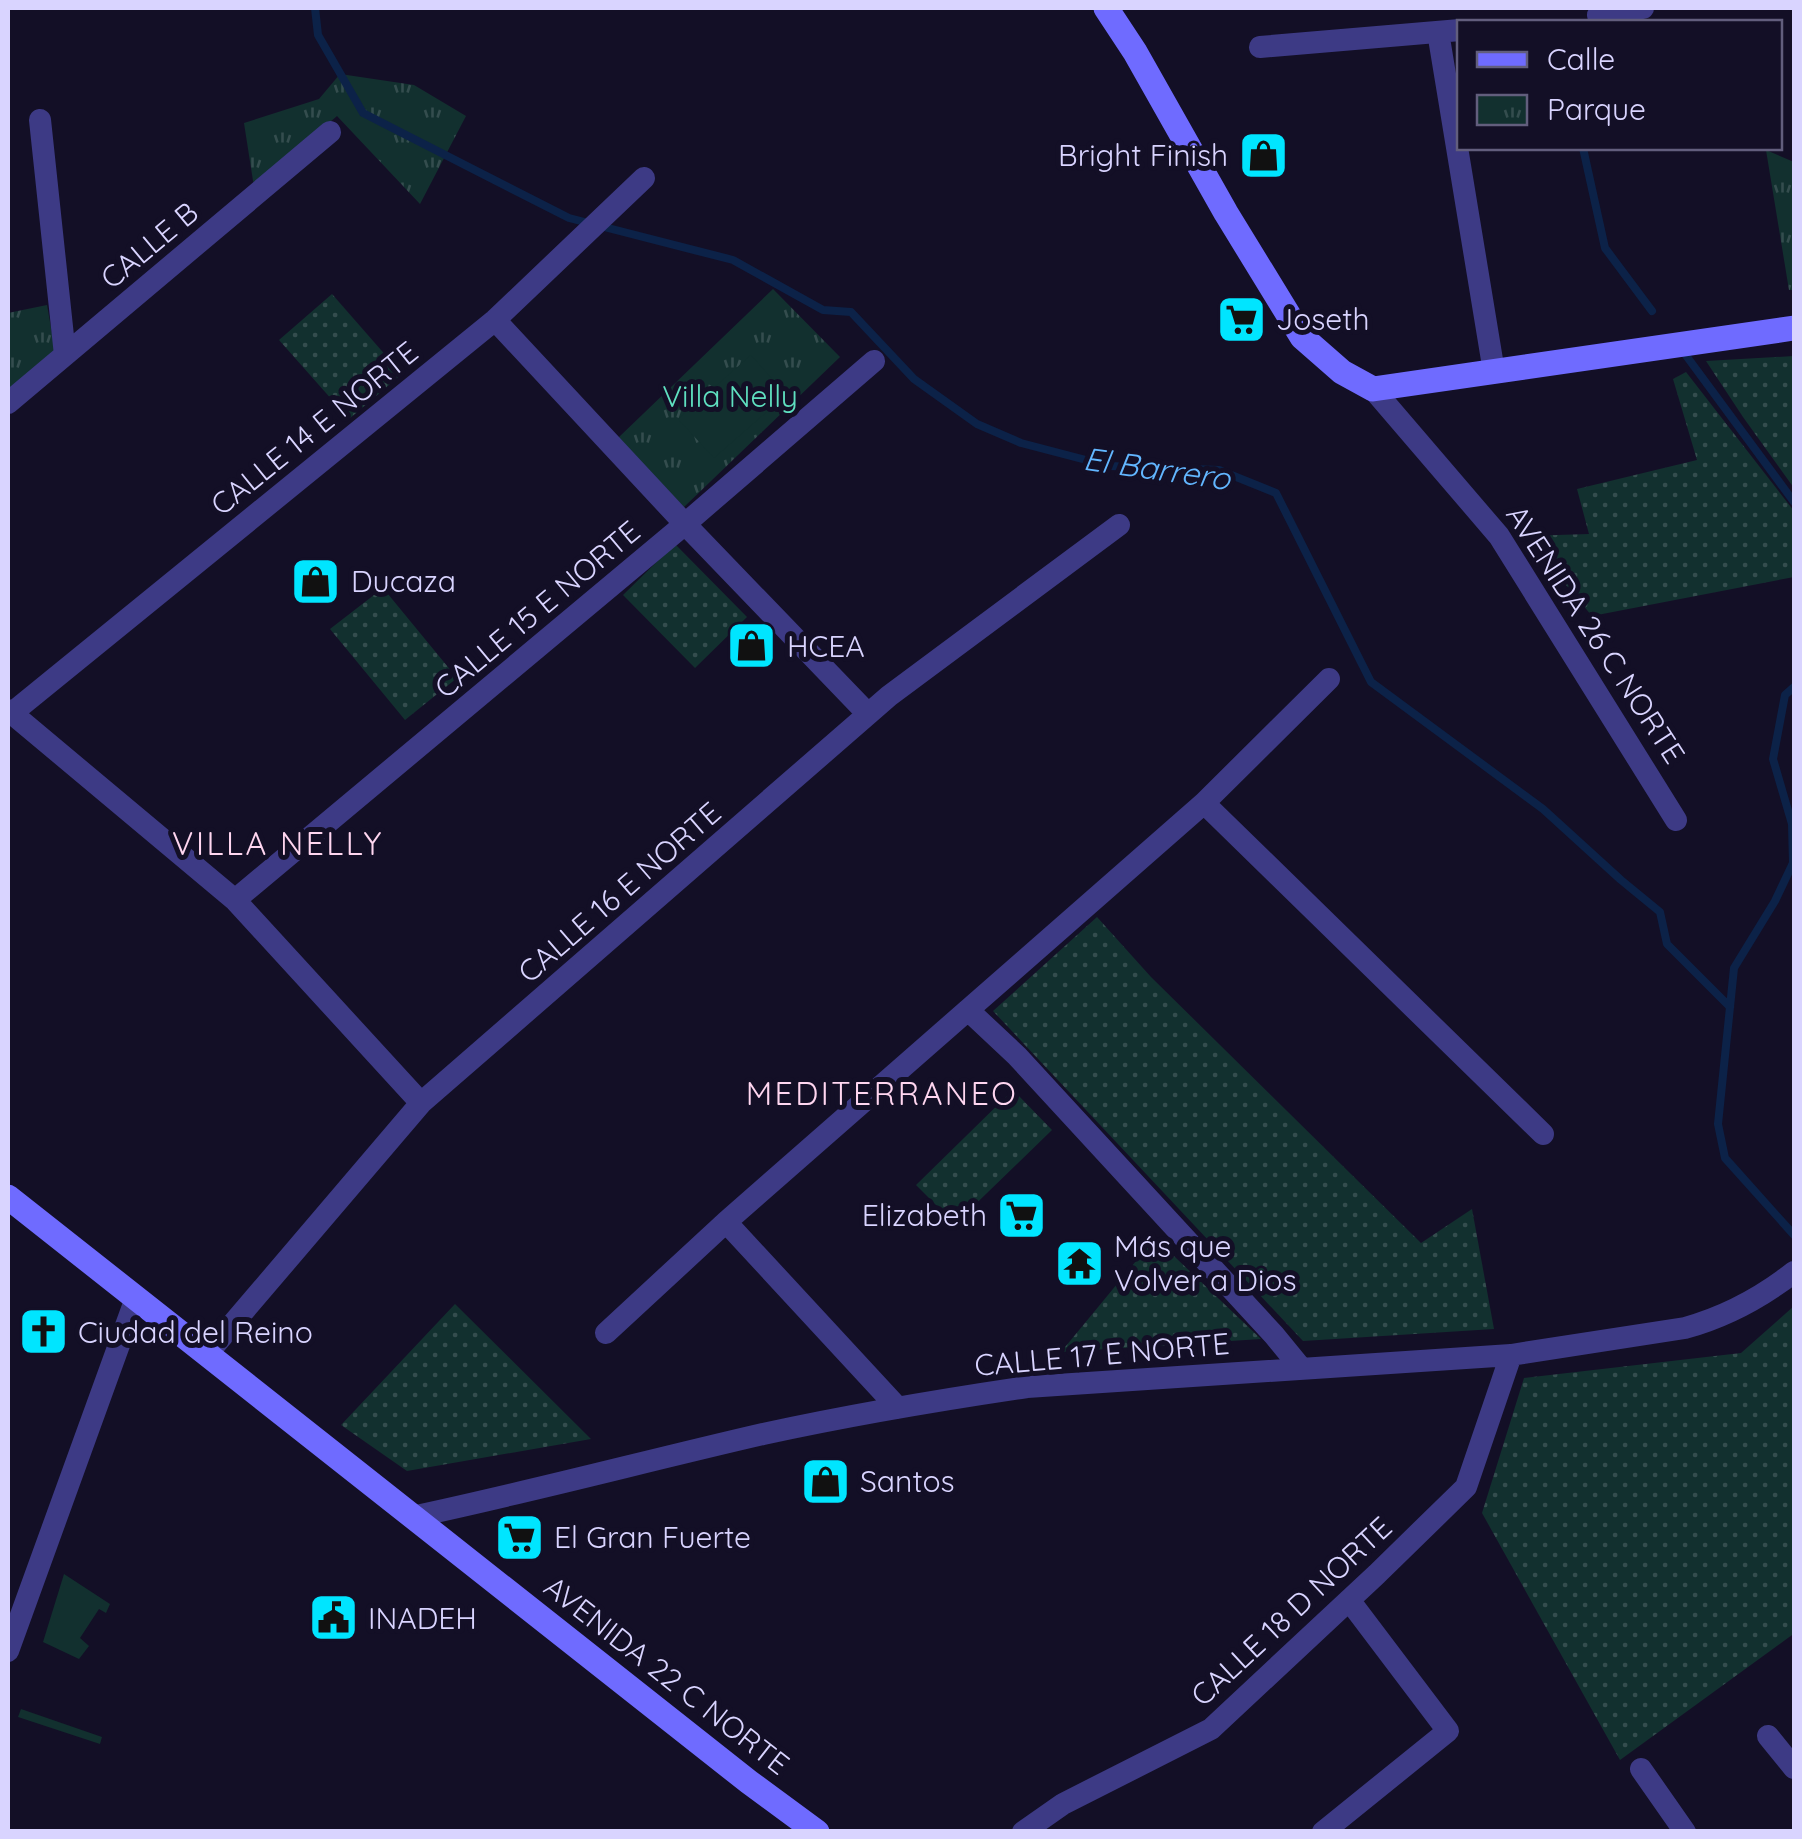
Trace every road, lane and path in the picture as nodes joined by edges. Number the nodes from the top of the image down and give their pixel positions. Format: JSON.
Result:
{"nodes":[{"id":1,"x":1106,"y":8,"type":"edge"},
{"id":2,"x":1644,"y":8,"type":"edge"},
{"id":3,"x":1598,"y":15,"type":"dead end"},
{"id":4,"x":1449,"y":31,"type":"edge"},
{"id":5,"x":1260,"y":48,"type":"dead end"},
{"id":6,"x":1457,"y":92,"type":"edge"},
{"id":7,"x":40,"y":120,"type":"dead end"},
{"id":8,"x":330,"y":132,"type":"dead end"},
{"id":9,"x":1465,"y":150,"type":"edge"},
{"id":10,"x":644,"y":178,"type":"dead end"},
{"id":11,"x":496,"y":320,"type":"junction"},
{"id":12,"x":1794,"y":328,"type":"edge"},
{"id":13,"x":66,"y":355,"type":"junction"},
{"id":14,"x":874,"y":361,"type":"dead end"},
{"id":15,"x":1494,"y":372,"type":"junction"},
{"id":16,"x":1374,"y":389,"type":"junction"},
{"id":17,"x":8,"y":404,"type":"edge"},
{"id":18,"x":685,"y":524,"type":"junction"},
{"id":19,"x":1119,"y":525,"type":"dead end"},
{"id":20,"x":1329,"y":679,"type":"dead end"},
{"id":21,"x":10,"y":711,"type":"edge"},
{"id":22,"x":868,"y":714,"type":"junction"},
{"id":23,"x":1204,"y":803,"type":"junction"},
{"id":24,"x":1676,"y":820,"type":"dead end"},
{"id":25,"x":235,"y":900,"type":"junction"},
{"id":26,"x":968,"y":1010,"type":"junction"},
{"id":27,"x":421,"y":1104,"type":"junction"},
{"id":28,"x":1544,"y":1134,"type":"dead end"},
{"id":29,"x":8,"y":1197,"type":"edge"},
{"id":30,"x":726,"y":1222,"type":"junction"},
{"id":31,"x":1793,"y":1274,"type":"edge"},
{"id":32,"x":136,"y":1298,"type":"junction"},
{"id":33,"x":606,"y":1333,"type":"dead end"},
{"id":34,"x":207,"y":1354,"type":"junction"},
{"id":35,"x":1511,"y":1355,"type":"junction"},
{"id":36,"x":1301,"y":1368,"type":"junction"},
{"id":37,"x":898,"y":1408,"type":"junction"},
{"id":38,"x":412,"y":1517,"type":"junction"},
{"id":39,"x":1349,"y":1600,"type":"junction"},
{"id":40,"x":8,"y":1651,"type":"edge"},
{"id":41,"x":1768,"y":1736,"type":"dead end"},
{"id":42,"x":1794,"y":1768,"type":"edge"},
{"id":43,"x":1641,"y":1770,"type":"dead end"},
{"id":44,"x":816,"y":1832,"type":"edge"},
{"id":45,"x":1022,"y":1832,"type":"edge"},
{"id":46,"x":1324,"y":1832,"type":"edge"},
{"id":47,"x":1685,"y":1832,"type":"edge"}],
"edges":[{"from":1,"to":16,"type":"street","name":"AVENIDA 26 C NORTE"},
{"from":2,"to":3,"type":"street"},
{"from":4,"to":5,"type":"street"},
{"from":4,"to":6,"type":"street"},
{"from":7,"to":13,"type":"street"},
{"from":8,"to":13,"type":"street","name":"CALLE B"},
{"from":9,"to":15,"type":"street"},
{"from":10,"to":11,"type":"street","name":"CALLE 14 E NORTE"},
{"from":11,"to":18,"type":"street"},
{"from":11,"to":21,"type":"street","name":"CALLE 14 E NORTE"},
{"from":12,"to":15,"type":"street"},
{"from":13,"to":17,"type":"street","name":"CALLE B"},
{"from":14,"to":18,"type":"street","name":"CALLE 15 E NORTE"},
{"from":15,"to":16,"type":"street"},
{"from":16,"to":24,"type":"street","name":"AVENIDA 26 C NORTE"},
{"from":18,"to":22,"type":"street"},
{"from":18,"to":25,"type":"street","name":"CALLE 15 E NORTE"},
{"from":19,"to":22,"type":"street","name":"CALLE 16 E NORTE"},
{"from":20,"to":23,"type":"street"},
{"from":21,"to":25,"type":"street"},
{"from":22,"to":27,"type":"street","name":"CALLE 16 E NORTE"},
{"from":23,"to":26,"type":"street"},
{"from":23,"to":28,"type":"street"},
{"from":25,"to":27,"type":"street"},
{"from":26,"to":30,"type":"street"},
{"from":26,"to":36,"type":"street"},
{"from":27,"to":34,"type":"street","name":"CALLE 16 E NORTE"},
{"from":29,"to":32,"type":"street","name":"AVENIDA 22 C NORTE"},
{"from":30,"to":33,"type":"street"},
{"from":30,"to":37,"type":"street"},
{"from":31,"to":35,"type":"street","name":"CALLE 17 E NORTE"},
{"from":32,"to":34,"type":"street","name":"AVENIDA 22 C NORTE"},
{"from":32,"to":40,"type":"street"},
{"from":34,"to":38,"type":"street","name":"AVENIDA 22 C NORTE"},
{"from":35,"to":36,"type":"street","name":"CALLE 17 E NORTE"},
{"from":35,"to":39,"type":"street","name":"CALLE 18 D NORTE"},
{"from":36,"to":37,"type":"street","name":"CALLE 17 E NORTE"},
{"from":37,"to":38,"type":"street","name":"CALLE 17 E NORTE"},
{"from":38,"to":44,"type":"street","name":"AVENIDA 22 C NORTE"},
{"from":39,"to":45,"type":"street","name":"CALLE 18 D NORTE"},
{"from":39,"to":46,"type":"street"},
{"from":41,"to":42,"type":"street"},
{"from":43,"to":47,"type":"street"}]}
